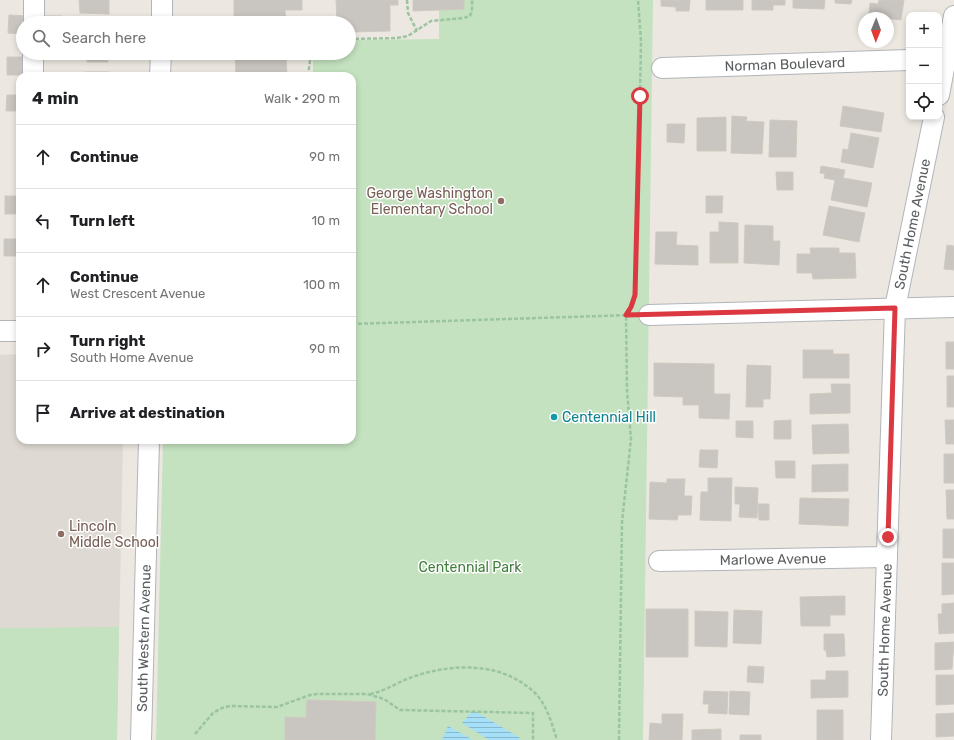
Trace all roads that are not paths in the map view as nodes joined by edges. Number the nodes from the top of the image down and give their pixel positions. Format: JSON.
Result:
{"nodes":[{"id":1,"x":34,"y":0,"type":"edge"},
{"id":2,"x":162,"y":0,"type":"edge"},
{"id":3,"x":34,"y":16,"type":"edge"},
{"id":4,"x":162,"y":16,"type":"edge"},
{"id":5,"x":954,"y":16,"type":"edge"},
{"id":6,"x":33,"y":60,"type":"edge"},
{"id":7,"x":161,"y":60,"type":"edge"},
{"id":8,"x":906,"y":60,"type":"edge"},
{"id":9,"x":946,"y":60,"type":"edge"},
{"id":10,"x":662,"y":68,"type":"dead end"},
{"id":11,"x":32,"y":72,"type":"edge"},
{"id":12,"x":160,"y":72,"type":"edge"},
{"id":13,"x":941,"y":84,"type":"edge"},
{"id":14,"x":933,"y":120,"type":"edge"},
{"id":15,"x":954,"y":307,"type":"edge"},
{"id":16,"x":895,"y":308,"type":"junction"},
{"id":17,"x":649,"y":315,"type":"road end"},
{"id":18,"x":16,"y":331,"type":"edge"},
{"id":19,"x":0,"y":332,"type":"edge"},
{"id":20,"x":150,"y":444,"type":"edge"},
{"id":21,"x":887,"y":557,"type":"junction"},
{"id":22,"x":659,"y":561,"type":"dead end"},
{"id":23,"x":141,"y":740,"type":"edge"},
{"id":24,"x":881,"y":740,"type":"edge"}],
"edges":[{"from":1,"to":3,"type":"street"},
{"from":2,"to":4,"type":"street"},
{"from":5,"to":9,"type":"street"},
{"from":6,"to":11,"type":"street"},
{"from":7,"to":12,"type":"street"},
{"from":8,"to":10,"type":"street","name":"Norman Boulevard"},
{"from":9,"to":13,"type":"street"},
{"from":14,"to":16,"type":"street","name":"South Home Avenue"},
{"from":15,"to":16,"type":"street"},
{"from":16,"to":17,"type":"street"},
{"from":16,"to":21,"type":"street","name":"South Home Avenue"},
{"from":18,"to":19,"type":"street"},
{"from":20,"to":23,"type":"street","name":"South Western Avenue"},
{"from":21,"to":22,"type":"street","name":"Marlowe Avenue"},
{"from":21,"to":24,"type":"street","name":"South Home Avenue"}]}
